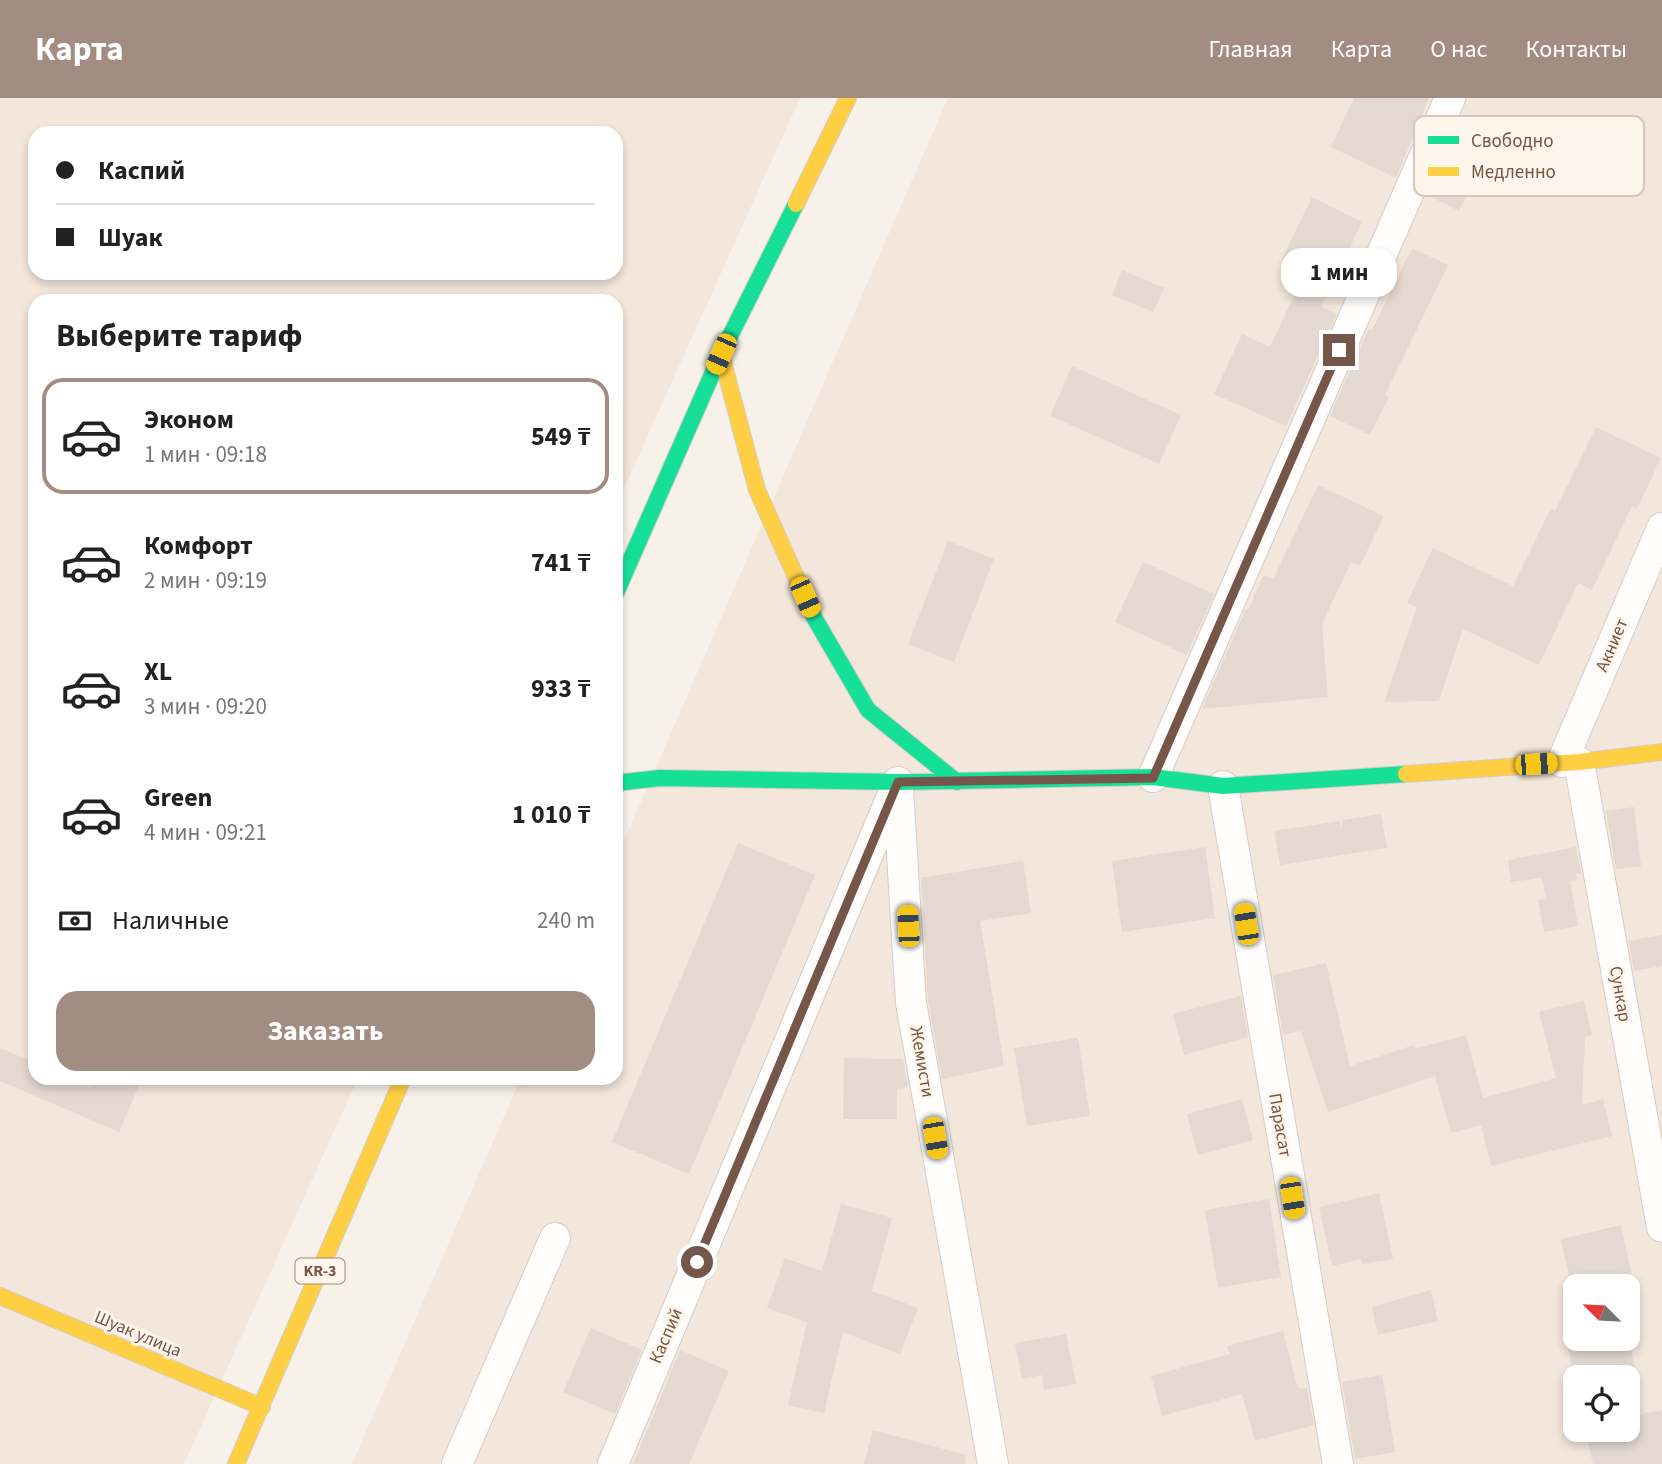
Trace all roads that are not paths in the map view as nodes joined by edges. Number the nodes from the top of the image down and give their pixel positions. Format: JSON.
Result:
{"nodes":[{"id":1,"x":848,"y":98,"type":"edge"},
{"id":2,"x":1450,"y":98,"type":"edge"},
{"id":3,"x":1442,"y":116,"type":"edge"},
{"id":4,"x":1414,"y":180,"type":"edge"},
{"id":5,"x":721,"y":354,"type":"junction"},
{"id":6,"x":1662,"y":528,"type":"edge"},
{"id":7,"x":623,"y":577,"type":"edge"},
{"id":8,"x":1662,"y":752,"type":"edge"},
{"id":9,"x":1570,"y":762,"type":"junction"},
{"id":10,"x":1153,"y":778,"type":"junction"},
{"id":11,"x":623,"y":782,"type":"edge"},
{"id":12,"x":898,"y":782,"type":"junction"},
{"id":13,"x":957,"y":782,"type":"junction"},
{"id":14,"x":1223,"y":786,"type":"junction"},
{"id":15,"x":400,"y":1085,"type":"edge"},
{"id":16,"x":1662,"y":1227,"type":"edge"},
{"id":17,"x":555,"y":1238,"type":"dead end"},
{"id":18,"x":0,"y":1296,"type":"edge"},
{"id":19,"x":262,"y":1407,"type":"junction"},
{"id":20,"x":236,"y":1464,"type":"edge"},
{"id":21,"x":457,"y":1464,"type":"edge"},
{"id":22,"x":613,"y":1464,"type":"edge"},
{"id":23,"x":993,"y":1464,"type":"edge"},
{"id":24,"x":1338,"y":1464,"type":"edge"}],
"edges":[{"from":1,"to":5,"type":"street"},
{"from":2,"to":3,"type":"street"},
{"from":4,"to":10,"type":"street"},
{"from":5,"to":7,"type":"street"},
{"from":5,"to":13,"type":"street"},
{"from":6,"to":9,"type":"street","name":"Акниет"},
{"from":8,"to":9,"type":"street"},
{"from":9,"to":14,"type":"street"},
{"from":9,"to":16,"type":"street","name":"Сункар"},
{"from":10,"to":13,"type":"street"},
{"from":10,"to":14,"type":"street"},
{"from":11,"to":12,"type":"street"},
{"from":12,"to":13,"type":"street"},
{"from":12,"to":22,"type":"street","name":"Каспий"},
{"from":12,"to":23,"type":"street","name":"Жемисти"},
{"from":14,"to":24,"type":"street","name":"Парасат"},
{"from":15,"to":19,"type":"street","number":"KR-3"},
{"from":17,"to":21,"type":"street"},
{"from":18,"to":19,"type":"street","name":"Шуак улица"},
{"from":19,"to":20,"type":"street","number":"KR-3"}]}
